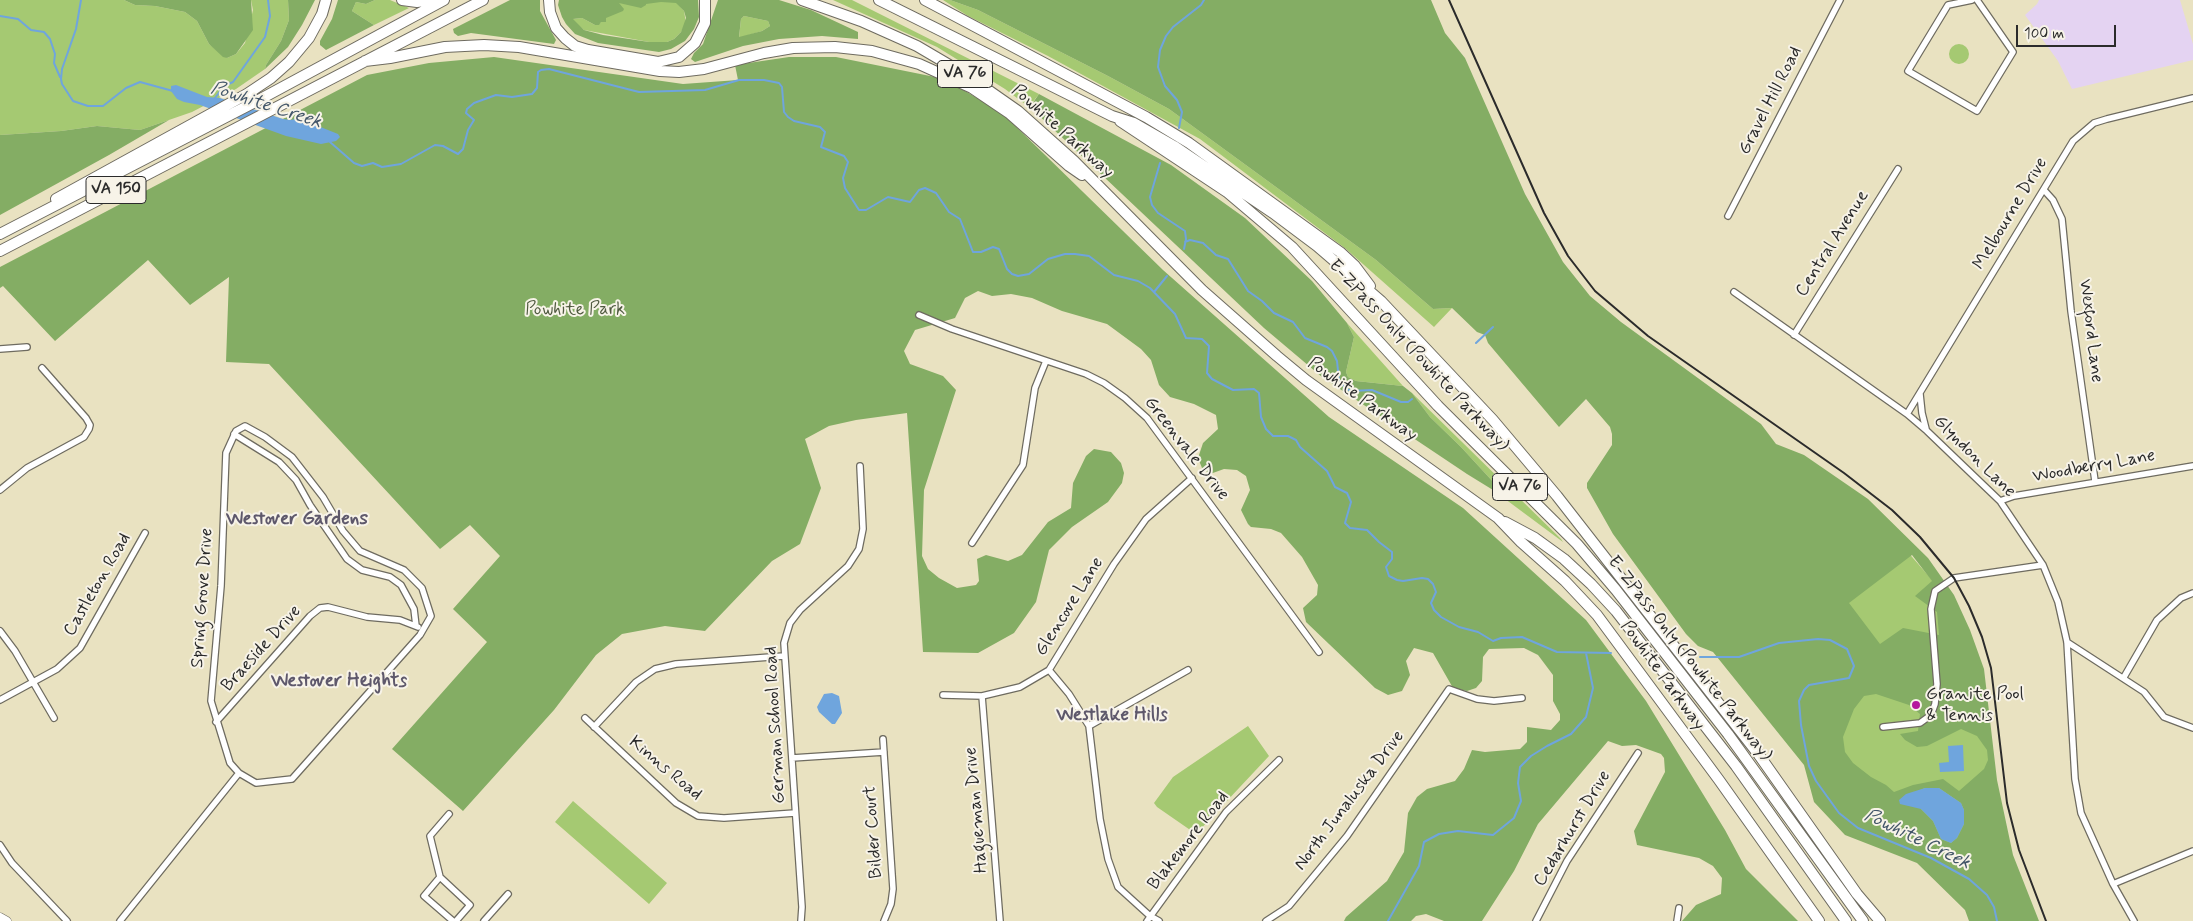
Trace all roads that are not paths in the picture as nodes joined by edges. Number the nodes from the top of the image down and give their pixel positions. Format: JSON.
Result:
{"nodes":[{"id":1,"x":326,"y":0,"type":"edge"},
{"id":2,"x":402,"y":0,"type":"edge"},
{"id":3,"x":430,"y":0,"type":"edge"},
{"id":4,"x":444,"y":0,"type":"edge"},
{"id":5,"x":483,"y":0,"type":"edge"},
{"id":6,"x":549,"y":0,"type":"edge"},
{"id":7,"x":705,"y":0,"type":"edge"},
{"id":8,"x":802,"y":0,"type":"edge"},
{"id":9,"x":879,"y":0,"type":"edge"},
{"id":10,"x":925,"y":0,"type":"edge"},
{"id":11,"x":1840,"y":0,"type":"edge"},
{"id":12,"x":1972,"y":0,"type":"edge"},
{"id":13,"x":1977,"y":0,"type":"edge"},
{"id":14,"x":365,"y":61,"type":"junction"},
{"id":15,"x":2193,"y":98,"type":"edge"},
{"id":16,"x":1112,"y":116,"type":"junction"},
{"id":17,"x":1898,"y":169,"type":"dead end"},
{"id":18,"x":1102,"y":188,"type":"junction"},
{"id":19,"x":2044,"y":190,"type":"junction"},
{"id":20,"x":1728,"y":216,"type":"dead end"},
{"id":21,"x":18,"y":225,"type":"junction"},
{"id":22,"x":0,"y":234,"type":"edge"},
{"id":23,"x":0,"y":251,"type":"edge"},
{"id":24,"x":1734,"y":292,"type":"dead end"},
{"id":25,"x":1380,"y":301,"type":"junction"},
{"id":26,"x":919,"y":314,"type":"dead end"},
{"id":27,"x":1794,"y":335,"type":"junction"},
{"id":28,"x":27,"y":346,"type":"dead end"},
{"id":29,"x":0,"y":349,"type":"edge"},
{"id":30,"x":1046,"y":361,"type":"junction"},
{"id":31,"x":42,"y":368,"type":"dead end"},
{"id":32,"x":1920,"y":394,"type":"junction"},
{"id":33,"x":1908,"y":414,"type":"junction"},
{"id":34,"x":1927,"y":431,"type":"junction"},
{"id":35,"x":234,"y":434,"type":"junction"},
{"id":36,"x":860,"y":466,"type":"dead end"},
{"id":37,"x":2193,"y":466,"type":"edge"},
{"id":38,"x":1192,"y":478,"type":"junction"},
{"id":39,"x":2095,"y":481,"type":"junction"},
{"id":40,"x":0,"y":490,"type":"edge"},
{"id":41,"x":2000,"y":501,"type":"junction"},
{"id":42,"x":1498,"y":518,"type":"junction"},
{"id":43,"x":145,"y":533,"type":"dead end"},
{"id":44,"x":972,"y":543,"type":"dead end"},
{"id":45,"x":2043,"y":565,"type":"junction"},
{"id":46,"x":2193,"y":593,"type":"edge"},
{"id":47,"x":416,"y":626,"type":"junction"},
{"id":48,"x":0,"y":631,"type":"edge"},
{"id":49,"x":421,"y":632,"type":"junction"},
{"id":50,"x":2067,"y":642,"type":"junction"},
{"id":51,"x":1319,"y":652,"type":"dead end"},
{"id":52,"x":784,"y":656,"type":"junction"},
{"id":53,"x":1049,"y":670,"type":"junction"},
{"id":54,"x":1188,"y":670,"type":"dead end"},
{"id":55,"x":2124,"y":677,"type":"junction"},
{"id":56,"x":33,"y":681,"type":"junction"},
{"id":57,"x":943,"y":695,"type":"dead end"},
{"id":58,"x":982,"y":696,"type":"junction"},
{"id":59,"x":1522,"y":698,"type":"dead end"},
{"id":60,"x":0,"y":700,"type":"edge"},
{"id":61,"x":54,"y":718,"type":"dead end"},
{"id":62,"x":585,"y":718,"type":"dead end"},
{"id":63,"x":216,"y":722,"type":"junction"},
{"id":64,"x":1089,"y":726,"type":"junction"},
{"id":65,"x":594,"y":727,"type":"junction"},
{"id":66,"x":1883,"y":727,"type":"dead end"},
{"id":67,"x":2193,"y":728,"type":"edge"},
{"id":68,"x":883,"y":739,"type":"dead end"},
{"id":69,"x":884,"y":752,"type":"junction"},
{"id":70,"x":1638,"y":753,"type":"dead end"},
{"id":71,"x":792,"y":758,"type":"junction"},
{"id":72,"x":1279,"y":760,"type":"dead end"},
{"id":73,"x":239,"y":772,"type":"junction"},
{"id":74,"x":795,"y":813,"type":"junction"},
{"id":75,"x":449,"y":814,"type":"dead end"},
{"id":76,"x":0,"y":845,"type":"edge"},
{"id":77,"x":2193,"y":851,"type":"edge"},
{"id":78,"x":440,"y":877,"type":"junction"},
{"id":79,"x":2112,"y":884,"type":"junction"},
{"id":80,"x":508,"y":894,"type":"dead end"},
{"id":81,"x":1679,"y":908,"type":"dead end"},
{"id":82,"x":0,"y":917,"type":"edge"},
{"id":83,"x":1149,"y":918,"type":"edge"},
{"id":84,"x":7,"y":921,"type":"edge"},
{"id":85,"x":67,"y":921,"type":"edge"},
{"id":86,"x":120,"y":921,"type":"edge"},
{"id":87,"x":455,"y":921,"type":"edge"},
{"id":88,"x":484,"y":921,"type":"edge"},
{"id":89,"x":801,"y":921,"type":"edge"},
{"id":90,"x":884,"y":921,"type":"edge"},
{"id":91,"x":1000,"y":921,"type":"edge"},
{"id":92,"x":1159,"y":921,"type":"edge"},
{"id":93,"x":1266,"y":921,"type":"edge"},
{"id":94,"x":1536,"y":921,"type":"edge"},
{"id":95,"x":1677,"y":921,"type":"edge"},
{"id":96,"x":1819,"y":921,"type":"edge"},
{"id":97,"x":1846,"y":921,"type":"edge"},
{"id":98,"x":1863,"y":921,"type":"edge"},
{"id":99,"x":1880,"y":921,"type":"edge"},
{"id":100,"x":2134,"y":921,"type":"edge"}],
"edges":[{"from":1,"to":21,"type":"highway"},
{"from":2,"to":3,"type":"highway"},
{"from":4,"to":21,"type":"highway","number":"VA 150"},
{"from":5,"to":14,"type":"highway","number":"VA 150"},
{"from":6,"to":7,"type":"highway"},
{"from":8,"to":18,"type":"highway","name":"Powhite Parkway","number":"VA 76"},
{"from":9,"to":16,"type":"highway","name":"Powhite Parkway","number":"VA 76"},
{"from":10,"to":25,"type":"highway"},
{"from":11,"to":20,"type":"street","name":"Gravel Hill Road"},
{"from":12,"to":13,"type":"street"},
{"from":14,"to":18,"type":"highway"},
{"from":14,"to":23,"type":"highway","number":"VA 150"},
{"from":15,"to":19,"type":"street","name":"Melbourne Drive"},
{"from":16,"to":25,"type":"highway","name":"Powhite Parkway","number":"VA 76"},
{"from":16,"to":98,"type":"highway","name":"E-ZPass Only (Powhite Parkway)","number":"VA 76"},
{"from":17,"to":27,"type":"street","name":"Central Avenue"},
{"from":18,"to":42,"type":"highway","name":"Powhite Parkway","number":"VA 76"},
{"from":19,"to":32,"type":"street","name":"Melbourne Drive"},
{"from":19,"to":39,"type":"street","name":"Wexford Lane"},
{"from":21,"to":22,"type":"highway","number":"VA 150"},
{"from":24,"to":27,"type":"street","name":"Glyndon Lane"},
{"from":25,"to":99,"type":"highway","name":"Powhite Parkway","number":"VA 76"},
{"from":26,"to":30,"type":"street","name":"Greenvale Drive"},
{"from":27,"to":33,"type":"street","name":"Glyndon Lane"},
{"from":28,"to":29,"type":"street"},
{"from":30,"to":38,"type":"street","name":"Greenvale Drive"},
{"from":30,"to":44,"type":"street"},
{"from":31,"to":40,"type":"street"},
{"from":32,"to":33,"type":"street","name":"Melbourne Drive"},
{"from":32,"to":34,"type":"street"},
{"from":33,"to":34,"type":"street","name":"Glyndon Lane"},
{"from":34,"to":41,"type":"street","name":"Glyndon Lane"},
{"from":35,"to":47,"type":"street"},
{"from":35,"to":49,"type":"street"},
{"from":35,"to":63,"type":"street","name":"Spring Grove Drive"},
{"from":36,"to":52,"type":"street","name":"German School Road"},
{"from":37,"to":39,"type":"street","name":"Woodberry Lane"},
{"from":38,"to":51,"type":"street","name":"Greenvale Drive"},
{"from":38,"to":53,"type":"street","name":"Glencove Lane"},
{"from":39,"to":41,"type":"street","name":"Woodberry Lane"},
{"from":41,"to":45,"type":"street","name":"Glyndon Lane"},
{"from":42,"to":96,"type":"highway","name":"Powhite Parkway","number":"VA 76"},
{"from":42,"to":97,"type":"highway","name":"E-ZPass Only (Powhite Parkway)","number":"VA 76"},
{"from":43,"to":56,"type":"street","name":"Castleton Road"},
{"from":45,"to":50,"type":"street","name":"Glyndon Lane"},
{"from":45,"to":66,"type":"street"},
{"from":46,"to":55,"type":"street"},
{"from":47,"to":49,"type":"street","name":"Braeside Drive"},
{"from":47,"to":63,"type":"street","name":"Braeside Drive"},
{"from":48,"to":56,"type":"street"},
{"from":49,"to":73,"type":"street"},
{"from":50,"to":55,"type":"street"},
{"from":50,"to":79,"type":"street","name":"Glyndon Lane"},
{"from":52,"to":65,"type":"street"},
{"from":52,"to":71,"type":"street","name":"German School Road"},
{"from":53,"to":58,"type":"street","name":"Glencove Lane"},
{"from":53,"to":64,"type":"street"},
{"from":54,"to":64,"type":"street"},
{"from":55,"to":67,"type":"street"},
{"from":56,"to":60,"type":"street","name":"Castleton Road"},
{"from":56,"to":61,"type":"street"},
{"from":57,"to":58,"type":"street","name":"Glencove Lane"},
{"from":58,"to":91,"type":"street","name":"Hagueman Drive"},
{"from":59,"to":93,"type":"street","name":"North Junaluska Drive"},
{"from":62,"to":65,"type":"street","name":"Kinns Road"},
{"from":63,"to":73,"type":"street","name":"Spring Grove Drive"},
{"from":64,"to":83,"type":"street"},
{"from":65,"to":74,"type":"street","name":"Kinns Road"},
{"from":68,"to":69,"type":"street","name":"Bilder Court"},
{"from":69,"to":71,"type":"street"},
{"from":69,"to":90,"type":"street","name":"Bilder Court"},
{"from":70,"to":94,"type":"street","name":"Cedarhurst Drive"},
{"from":71,"to":74,"type":"street","name":"German School Road"},
{"from":72,"to":83,"type":"street","name":"Blakemore Road"},
{"from":73,"to":86,"type":"street"},
{"from":74,"to":89,"type":"street","name":"German School Road"},
{"from":75,"to":78,"type":"street"},
{"from":76,"to":85,"type":"street"},
{"from":77,"to":79,"type":"street"},
{"from":78,"to":87,"type":"street"},
{"from":78,"to":87,"type":"street"},
{"from":79,"to":100,"type":"street","name":"Glyndon Lane"},
{"from":80,"to":88,"type":"street"},
{"from":81,"to":95,"type":"street"},
{"from":82,"to":84,"type":"main road"},
{"from":83,"to":92,"type":"street"}]}
